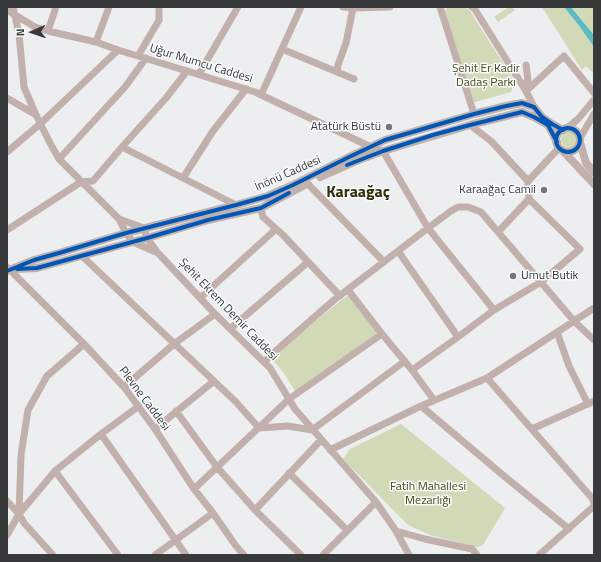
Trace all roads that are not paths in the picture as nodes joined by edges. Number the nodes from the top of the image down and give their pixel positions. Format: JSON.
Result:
{"nodes":[{"id":1,"x":13,"y":7,"type":"edge"},
{"id":2,"x":56,"y":7,"type":"edge"},
{"id":3,"x":109,"y":7,"type":"edge"},
{"id":4,"x":159,"y":7,"type":"edge"},
{"id":5,"x":238,"y":7,"type":"edge"},
{"id":6,"x":302,"y":7,"type":"edge"},
{"id":7,"x":343,"y":7,"type":"edge"},
{"id":8,"x":390,"y":7,"type":"edge"},
{"id":9,"x":440,"y":7,"type":"edge"},
{"id":10,"x":472,"y":7,"type":"edge"},
{"id":11,"x":353,"y":8,"type":"junction"},
{"id":12,"x":7,"y":10,"type":"edge"},
{"id":13,"x":15,"y":16,"type":"junction"},
{"id":14,"x":48,"y":31,"type":"junction"},
{"id":15,"x":96,"y":42,"type":"junction"},
{"id":16,"x":282,"y":49,"type":"junction"},
{"id":17,"x":118,"y":50,"type":"junction"},
{"id":18,"x":138,"y":56,"type":"junction"},
{"id":19,"x":146,"y":58,"type":"junction"},
{"id":20,"x":526,"y":65,"type":"dead end"},
{"id":21,"x":187,"y":71,"type":"junction"},
{"id":22,"x":337,"y":72,"type":"junction"},
{"id":23,"x":199,"y":74,"type":"junction"},
{"id":24,"x":354,"y":79,"type":"dead end"},
{"id":25,"x":246,"y":89,"type":"junction"},
{"id":26,"x":525,"y":89,"type":"junction"},
{"id":27,"x":594,"y":93,"type":"edge"},
{"id":28,"x":260,"y":95,"type":"junction"},
{"id":29,"x":7,"y":98,"type":"edge"},
{"id":30,"x":594,"y":100,"type":"edge"},
{"id":31,"x":534,"y":107,"type":"junction"},
{"id":32,"x":474,"y":114,"type":"junction"},
{"id":33,"x":594,"y":114,"type":"edge"},
{"id":34,"x":36,"y":115,"type":"junction"},
{"id":35,"x":40,"y":124,"type":"junction"},
{"id":36,"x":470,"y":125,"type":"junction"},
{"id":37,"x":565,"y":129,"type":"junction"},
{"id":38,"x":580,"y":140,"type":"junction"},
{"id":39,"x":122,"y":147,"type":"junction"},
{"id":40,"x":370,"y":147,"type":"junction"},
{"id":41,"x":559,"y":147,"type":"junction"},
{"id":42,"x":383,"y":151,"type":"junction"},
{"id":43,"x":7,"y":152,"type":"edge"},
{"id":44,"x":59,"y":159,"type":"junction"},
{"id":45,"x":594,"y":172,"type":"edge"},
{"id":46,"x":183,"y":178,"type":"junction"},
{"id":47,"x":528,"y":181,"type":"junction"},
{"id":48,"x":81,"y":182,"type":"junction"},
{"id":49,"x":308,"y":184,"type":"junction"},
{"id":50,"x":594,"y":184,"type":"edge"},
{"id":51,"x":529,"y":199,"type":"junction"},
{"id":52,"x":236,"y":205,"type":"junction"},
{"id":53,"x":261,"y":208,"type":"junction"},
{"id":54,"x":119,"y":219,"type":"junction"},
{"id":55,"x":144,"y":228,"type":"junction"},
{"id":56,"x":428,"y":228,"type":"junction"},
{"id":57,"x":276,"y":229,"type":"junction"},
{"id":58,"x":7,"y":230,"type":"edge"},
{"id":59,"x":498,"y":232,"type":"junction"},
{"id":60,"x":126,"y":233,"type":"junction"},
{"id":61,"x":148,"y":238,"type":"junction"},
{"id":62,"x":133,"y":242,"type":"junction"},
{"id":63,"x":398,"y":251,"type":"junction"},
{"id":64,"x":158,"y":253,"type":"junction"},
{"id":65,"x":82,"y":256,"type":"junction"},
{"id":66,"x":308,"y":262,"type":"junction"},
{"id":67,"x":384,"y":262,"type":"junction"},
{"id":68,"x":8,"y":269,"type":"edge"},
{"id":69,"x":541,"y":282,"type":"junction"},
{"id":70,"x":348,"y":290,"type":"junction"},
{"id":71,"x":340,"y":296,"type":"junction"},
{"id":72,"x":200,"y":298,"type":"junction"},
{"id":73,"x":594,"y":308,"type":"edge"},
{"id":74,"x":494,"y":310,"type":"junction"},
{"id":75,"x":215,"y":314,"type":"junction"},
{"id":76,"x":574,"y":321,"type":"junction"},
{"id":77,"x":230,"y":329,"type":"junction"},
{"id":78,"x":557,"y":332,"type":"junction"},
{"id":79,"x":382,"y":334,"type":"junction"},
{"id":80,"x":458,"y":337,"type":"junction"},
{"id":81,"x":594,"y":340,"type":"edge"},
{"id":82,"x":84,"y":344,"type":"junction"},
{"id":83,"x":174,"y":344,"type":"junction"},
{"id":84,"x":405,"y":361,"type":"junction"},
{"id":85,"x":264,"y":362,"type":"junction"},
{"id":86,"x":412,"y":370,"type":"junction"},
{"id":87,"x":487,"y":378,"type":"junction"},
{"id":88,"x":214,"y":381,"type":"junction"},
{"id":89,"x":124,"y":387,"type":"junction"},
{"id":90,"x":289,"y":399,"type":"junction"},
{"id":91,"x":431,"y":401,"type":"junction"},
{"id":92,"x":591,"y":403,"type":"edge"},
{"id":93,"x":138,"y":405,"type":"junction"},
{"id":94,"x":420,"y":406,"type":"junction"},
{"id":95,"x":176,"y":411,"type":"junction"},
{"id":96,"x":428,"y":412,"type":"junction"},
{"id":97,"x":259,"y":428,"type":"junction"},
{"id":98,"x":155,"y":429,"type":"junction"},
{"id":99,"x":312,"y":430,"type":"junction"},
{"id":100,"x":532,"y":430,"type":"junction"},
{"id":101,"x":101,"y":434,"type":"junction"},
{"id":102,"x":321,"y":440,"type":"junction"},
{"id":103,"x":330,"y":450,"type":"junction"},
{"id":104,"x":217,"y":467,"type":"junction"},
{"id":105,"x":55,"y":471,"type":"junction"},
{"id":106,"x":290,"y":473,"type":"junction"},
{"id":107,"x":194,"y":489,"type":"junction"},
{"id":108,"x":7,"y":500,"type":"edge"},
{"id":109,"x":376,"y":502,"type":"junction"},
{"id":110,"x":594,"y":502,"type":"edge"},
{"id":111,"x":594,"y":506,"type":"edge"},
{"id":112,"x":255,"y":510,"type":"junction"},
{"id":113,"x":213,"y":513,"type":"junction"},
{"id":114,"x":19,"y":514,"type":"junction"},
{"id":115,"x":569,"y":529,"type":"junction"},
{"id":116,"x":347,"y":530,"type":"junction"},
{"id":117,"x":396,"y":531,"type":"junction"},
{"id":118,"x":7,"y":535,"type":"edge"},
{"id":119,"x":176,"y":540,"type":"junction"},
{"id":120,"x":408,"y":554,"type":"edge"},
{"id":121,"x":53,"y":555,"type":"edge"},
{"id":122,"x":118,"y":555,"type":"edge"},
{"id":123,"x":155,"y":555,"type":"edge"},
{"id":124,"x":186,"y":555,"type":"edge"},
{"id":125,"x":244,"y":555,"type":"edge"},
{"id":126,"x":301,"y":555,"type":"edge"},
{"id":127,"x":323,"y":555,"type":"edge"},
{"id":128,"x":477,"y":555,"type":"edge"},
{"id":129,"x":539,"y":555,"type":"edge"}],
"edges":[{"from":1,"to":13,"type":"street"},
{"from":2,"to":14,"type":"street"},
{"from":3,"to":15,"type":"street"},
{"from":4,"to":18,"type":"street"},
{"from":5,"to":23,"type":"street"},
{"from":6,"to":16,"type":"street"},
{"from":7,"to":11,"type":"street"},
{"from":8,"to":11,"type":"street"},
{"from":9,"to":32,"type":"street"},
{"from":10,"to":26,"type":"street"},
{"from":11,"to":22,"type":"street"},
{"from":12,"to":13,"type":"street","name":"Uğur Mumcu Caddesi"},
{"from":13,"to":14,"type":"street","name":"Uğur Mumcu Caddesi"},
{"from":13,"to":34,"type":"street"},
{"from":14,"to":15,"type":"street","name":"Uğur Mumcu Caddesi"},
{"from":15,"to":17,"type":"street","name":"Uğur Mumcu Caddesi"},
{"from":16,"to":22,"type":"street"},
{"from":16,"to":28,"type":"street"},
{"from":17,"to":18,"type":"street","name":"Uğur Mumcu Caddesi"},
{"from":17,"to":35,"type":"street"},
{"from":18,"to":19,"type":"street","name":"Uğur Mumcu Caddesi"},
{"from":19,"to":21,"type":"street","name":"Uğur Mumcu Caddesi"},
{"from":19,"to":44,"type":"street"},
{"from":20,"to":26,"type":"street"},
{"from":21,"to":23,"type":"street","name":"Uğur Mumcu Caddesi"},
{"from":21,"to":39,"type":"street"},
{"from":22,"to":24,"type":"street"},
{"from":23,"to":25,"type":"street","name":"Uğur Mumcu Caddesi"},
{"from":25,"to":28,"type":"street","name":"Uğur Mumcu Caddesi"},
{"from":25,"to":46,"type":"street"},
{"from":26,"to":27,"type":"street"},
{"from":26,"to":31,"type":"street"},
{"from":28,"to":40,"type":"street","name":"Uğur Mumcu Caddesi"},
{"from":29,"to":34,"type":"street"},
{"from":30,"to":37,"type":"street"},
{"from":31,"to":32,"type":"main road","name":"İnönü Caddesi"},
{"from":31,"to":37,"type":"main road"},
{"from":32,"to":40,"type":"main road","name":"İnönü Caddesi"},
{"from":33,"to":38,"type":"street"},
{"from":34,"to":35,"type":"street"},
{"from":35,"to":43,"type":"street"},
{"from":35,"to":44,"type":"street"},
{"from":36,"to":41,"type":"main road","name":"İnönü Caddesi"},
{"from":36,"to":42,"type":"main road","name":"İnönü Caddesi"},
{"from":36,"to":47,"type":"street"},
{"from":37,"to":38,"type":"main road"},
{"from":37,"to":41,"type":"main road"},
{"from":38,"to":41,"type":"main road"},
{"from":38,"to":45,"type":"main road"},
{"from":39,"to":46,"type":"street"},
{"from":39,"to":48,"type":"street"},
{"from":40,"to":42,"type":"street","name":"Uğur Mumcu Caddesi"},
{"from":40,"to":52,"type":"main road","name":"İnönü Caddesi"},
{"from":41,"to":47,"type":"street"},
{"from":41,"to":50,"type":"main road","name":"İnönü Caddesi"},
{"from":42,"to":49,"type":"main road","name":"İnönü Caddesi"},
{"from":42,"to":56,"type":"street"},
{"from":44,"to":48,"type":"street"},
{"from":46,"to":52,"type":"street"},
{"from":47,"to":51,"type":"street"},
{"from":48,"to":54,"type":"street"},
{"from":48,"to":58,"type":"street"},
{"from":49,"to":53,"type":"main road","name":"İnönü Caddesi"},
{"from":49,"to":67,"type":"street"},
{"from":51,"to":59,"type":"street"},
{"from":51,"to":69,"type":"street"},
{"from":52,"to":55,"type":"main road","name":"İnönü Caddesi"},
{"from":53,"to":57,"type":"street"},
{"from":53,"to":61,"type":"main road","name":"İnönü Caddesi"},
{"from":54,"to":55,"type":"street"},
{"from":54,"to":60,"type":"street"},
{"from":55,"to":60,"type":"main road","name":"İnönü Caddesi"},
{"from":55,"to":61,"type":"street"},
{"from":56,"to":59,"type":"street"},
{"from":56,"to":63,"type":"street"},
{"from":56,"to":74,"type":"street"},
{"from":57,"to":66,"type":"street"},
{"from":57,"to":72,"type":"street"},
{"from":59,"to":69,"type":"street"},
{"from":60,"to":62,"type":"street"},
{"from":60,"to":68,"type":"main road","name":"İnönü Caddesi"},
{"from":61,"to":62,"type":"main road","name":"İnönü Caddesi"},
{"from":61,"to":64,"type":"street"},
{"from":62,"to":64,"type":"street"},
{"from":62,"to":65,"type":"main road","name":"İnönü Caddesi"},
{"from":63,"to":67,"type":"street"},
{"from":63,"to":80,"type":"street"},
{"from":64,"to":72,"type":"street","name":"Şehit Ekrem Demir Caddesi"},
{"from":65,"to":68,"type":"main road","name":"İnönü Caddesi"},
{"from":65,"to":83,"type":"street"},
{"from":66,"to":71,"type":"street"},
{"from":66,"to":77,"type":"street"},
{"from":67,"to":70,"type":"street"},
{"from":68,"to":82,"type":"street","name":"Plevne Caddesi"},
{"from":69,"to":74,"type":"street"},
{"from":69,"to":76,"type":"street"},
{"from":70,"to":71,"type":"street"},
{"from":70,"to":79,"type":"street"},
{"from":71,"to":85,"type":"street"},
{"from":72,"to":75,"type":"street","name":"Şehit Ekrem Demir Caddesi"},
{"from":73,"to":76,"type":"street"},
{"from":74,"to":80,"type":"street"},
{"from":75,"to":77,"type":"street","name":"Şehit Ekrem Demir Caddesi"},
{"from":75,"to":83,"type":"street"},
{"from":76,"to":78,"type":"street"},
{"from":76,"to":81,"type":"street"},
{"from":77,"to":85,"type":"street","name":"Şehit Ekrem Demir Caddesi"},
{"from":78,"to":87,"type":"street"},
{"from":78,"to":92,"type":"street"},
{"from":79,"to":84,"type":"street"},
{"from":79,"to":90,"type":"street"},
{"from":80,"to":86,"type":"street"},
{"from":82,"to":89,"type":"street","name":"Plevne Caddesi"},
{"from":82,"to":114,"type":"street"},
{"from":83,"to":88,"type":"street"},
{"from":83,"to":89,"type":"street"},
{"from":84,"to":86,"type":"street"},
{"from":84,"to":99,"type":"street"},
{"from":85,"to":90,"type":"street","name":"Şehit Ekrem Demir Caddesi"},
{"from":86,"to":91,"type":"street"},
{"from":87,"to":91,"type":"street"},
{"from":87,"to":100,"type":"street"},
{"from":88,"to":95,"type":"street"},
{"from":88,"to":97,"type":"street"},
{"from":89,"to":93,"type":"street","name":"Plevne Caddesi"},
{"from":90,"to":97,"type":"street"},
{"from":90,"to":99,"type":"street","name":"Şehit Ekrem Demir Caddesi"},
{"from":91,"to":94,"type":"street"},
{"from":91,"to":96,"type":"street"},
{"from":92,"to":100,"type":"street"},
{"from":93,"to":98,"type":"street","name":"Plevne Caddesi"},
{"from":93,"to":101,"type":"street"},
{"from":94,"to":96,"type":"street"},
{"from":94,"to":103,"type":"street"},
{"from":95,"to":98,"type":"street"},
{"from":95,"to":104,"type":"street"},
{"from":96,"to":115,"type":"street"},
{"from":97,"to":99,"type":"street"},
{"from":97,"to":104,"type":"street"},
{"from":98,"to":107,"type":"street","name":"Plevne Caddesi"},
{"from":99,"to":102,"type":"street","name":"Şehit Ekrem Demir Caddesi"},
{"from":100,"to":110,"type":"street"},
{"from":101,"to":105,"type":"street"},
{"from":101,"to":119,"type":"street"},
{"from":102,"to":103,"type":"street","name":"Şehit Ekrem Demir Caddesi"},
{"from":102,"to":106,"type":"street"},
{"from":103,"to":109,"type":"street","name":"Şehit Ekrem Demir Caddesi"},
{"from":104,"to":107,"type":"street"},
{"from":104,"to":112,"type":"street"},
{"from":105,"to":114,"type":"street"},
{"from":105,"to":122,"type":"street"},
{"from":106,"to":112,"type":"street"},
{"from":106,"to":116,"type":"street"},
{"from":107,"to":113,"type":"street","name":"Plevne Caddesi"},
{"from":108,"to":114,"type":"street"},
{"from":109,"to":116,"type":"street"},
{"from":109,"to":117,"type":"street","name":"Şehit Ekrem Demir Caddesi"},
{"from":111,"to":115,"type":"street"},
{"from":112,"to":126,"type":"street"},
{"from":113,"to":119,"type":"street"},
{"from":113,"to":125,"type":"street","name":"Plevne Caddesi"},
{"from":114,"to":118,"type":"street"},
{"from":114,"to":121,"type":"street"},
{"from":115,"to":129,"type":"street"},
{"from":116,"to":127,"type":"street"},
{"from":117,"to":120,"type":"street","name":"Şehit Ekrem Demir Caddesi"},
{"from":117,"to":128,"type":"street"},
{"from":119,"to":123,"type":"street"},
{"from":119,"to":124,"type":"street"}]}
